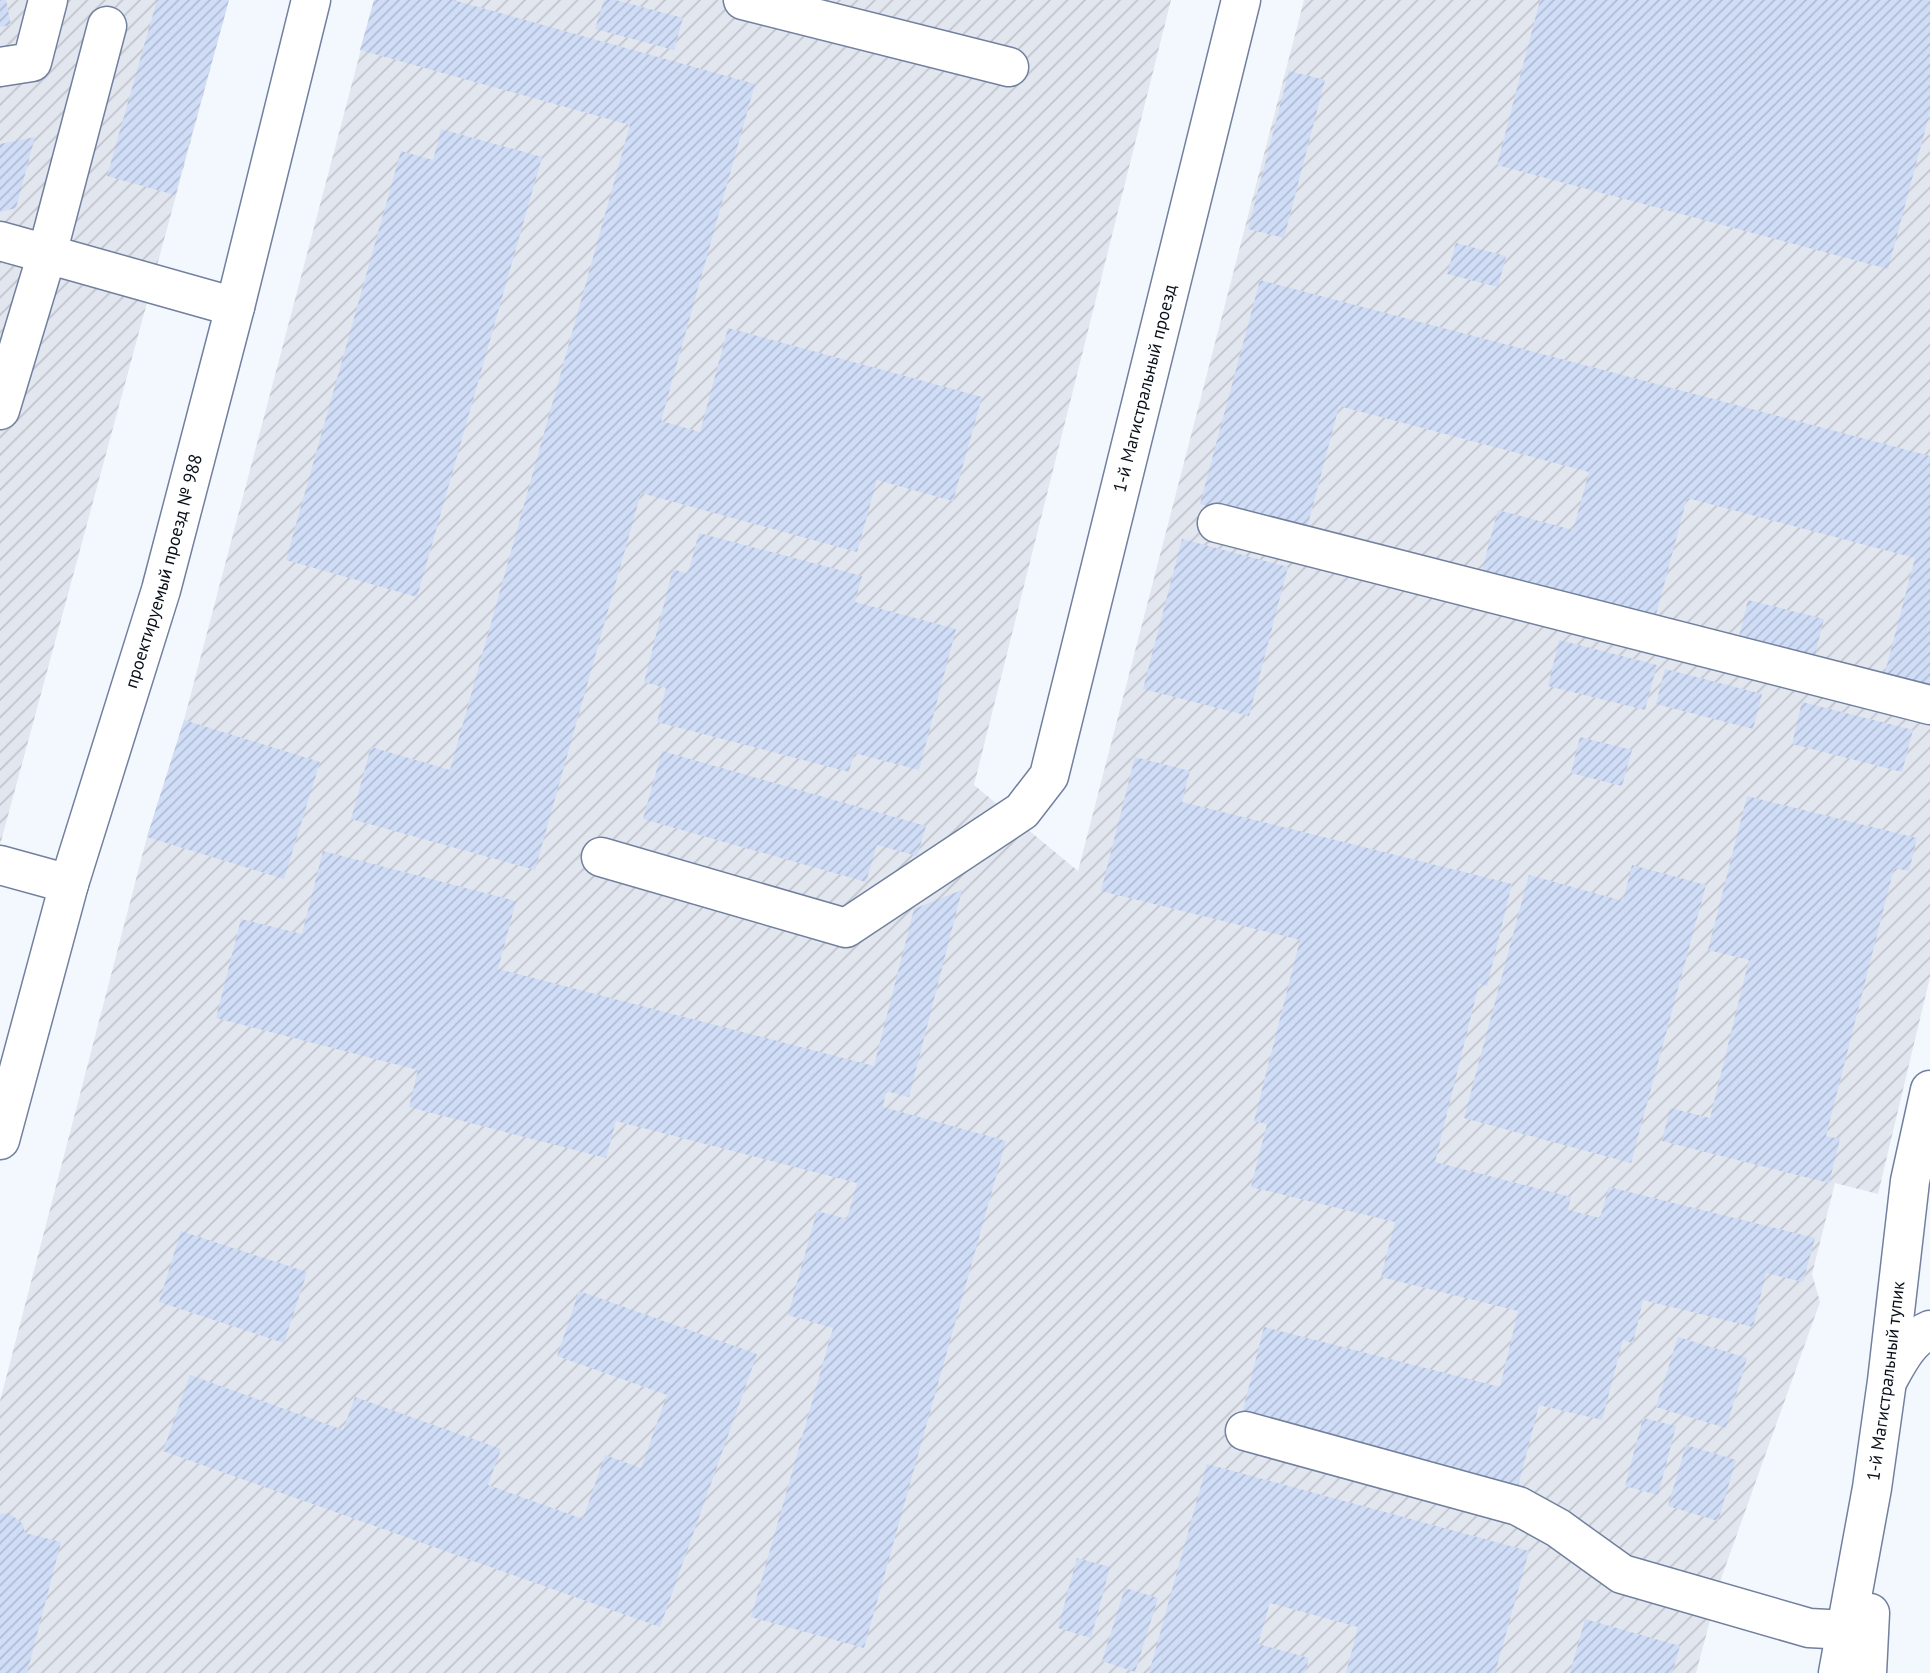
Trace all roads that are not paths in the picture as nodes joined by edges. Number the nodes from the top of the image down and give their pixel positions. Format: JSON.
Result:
{"nodes":[{"id":1,"x":48,"y":0,"type":"edge"},
{"id":2,"x":311,"y":0,"type":"edge"},
{"id":3,"x":743,"y":0,"type":"edge"},
{"id":4,"x":1241,"y":0,"type":"edge"},
{"id":5,"x":107,"y":26,"type":"dead end"},
{"id":6,"x":0,"y":67,"type":"edge"},
{"id":7,"x":1009,"y":67,"type":"dead end"},
{"id":8,"x":0,"y":241,"type":"edge"},
{"id":9,"x":47,"y":254,"type":"junction"},
{"id":10,"x":235,"y":307,"type":"junction"},
{"id":11,"x":0,"y":410,"type":"edge"},
{"id":12,"x":1217,"y":523,"type":"dead end"},
{"id":13,"x":1930,"y":705,"type":"edge"},
{"id":14,"x":601,"y":857,"type":"dead end"},
{"id":15,"x":0,"y":865,"type":"edge"},
{"id":16,"x":69,"y":884,"type":"junction"},
{"id":17,"x":1930,"y":1090,"type":"edge"},
{"id":18,"x":0,"y":1140,"type":"edge"},
{"id":19,"x":1930,"y":1330,"type":"edge"},
{"id":20,"x":1887,"y":1381,"type":"junction"},
{"id":21,"x":1245,"y":1431,"type":"dead end"},
{"id":22,"x":1872,"y":1488,"type":"junction"},
{"id":23,"x":1847,"y":1630,"type":"junction"},
{"id":24,"x":1838,"y":1673,"type":"edge"},
{"id":25,"x":1867,"y":1673,"type":"edge"}],
"edges":[{"from":1,"to":6,"type":"street"},
{"from":2,"to":10,"type":"street","name":"проектируемый проезд № 988"},
{"from":3,"to":7,"type":"street"},
{"from":4,"to":14,"type":"street","name":"1-й Магистральный проезд"},
{"from":5,"to":9,"type":"street"},
{"from":8,"to":9,"type":"street"},
{"from":9,"to":10,"type":"street"},
{"from":9,"to":11,"type":"street"},
{"from":10,"to":16,"type":"street","name":"проектируемый проезд № 988"},
{"from":12,"to":13,"type":"street"},
{"from":15,"to":16,"type":"street"},
{"from":16,"to":18,"type":"street","name":"проектируемый проезд № 988"},
{"from":17,"to":20,"type":"street","name":"1-й Магистральный тупик"},
{"from":19,"to":20,"type":"street"},
{"from":20,"to":22,"type":"street","name":"1-й Магистральный тупик"},
{"from":21,"to":23,"type":"street"},
{"from":22,"to":23,"type":"street","name":"1-й Магистральный тупик"},
{"from":22,"to":25,"type":"street"},
{"from":23,"to":24,"type":"street","name":"1-й Магистральный тупик"}]}
